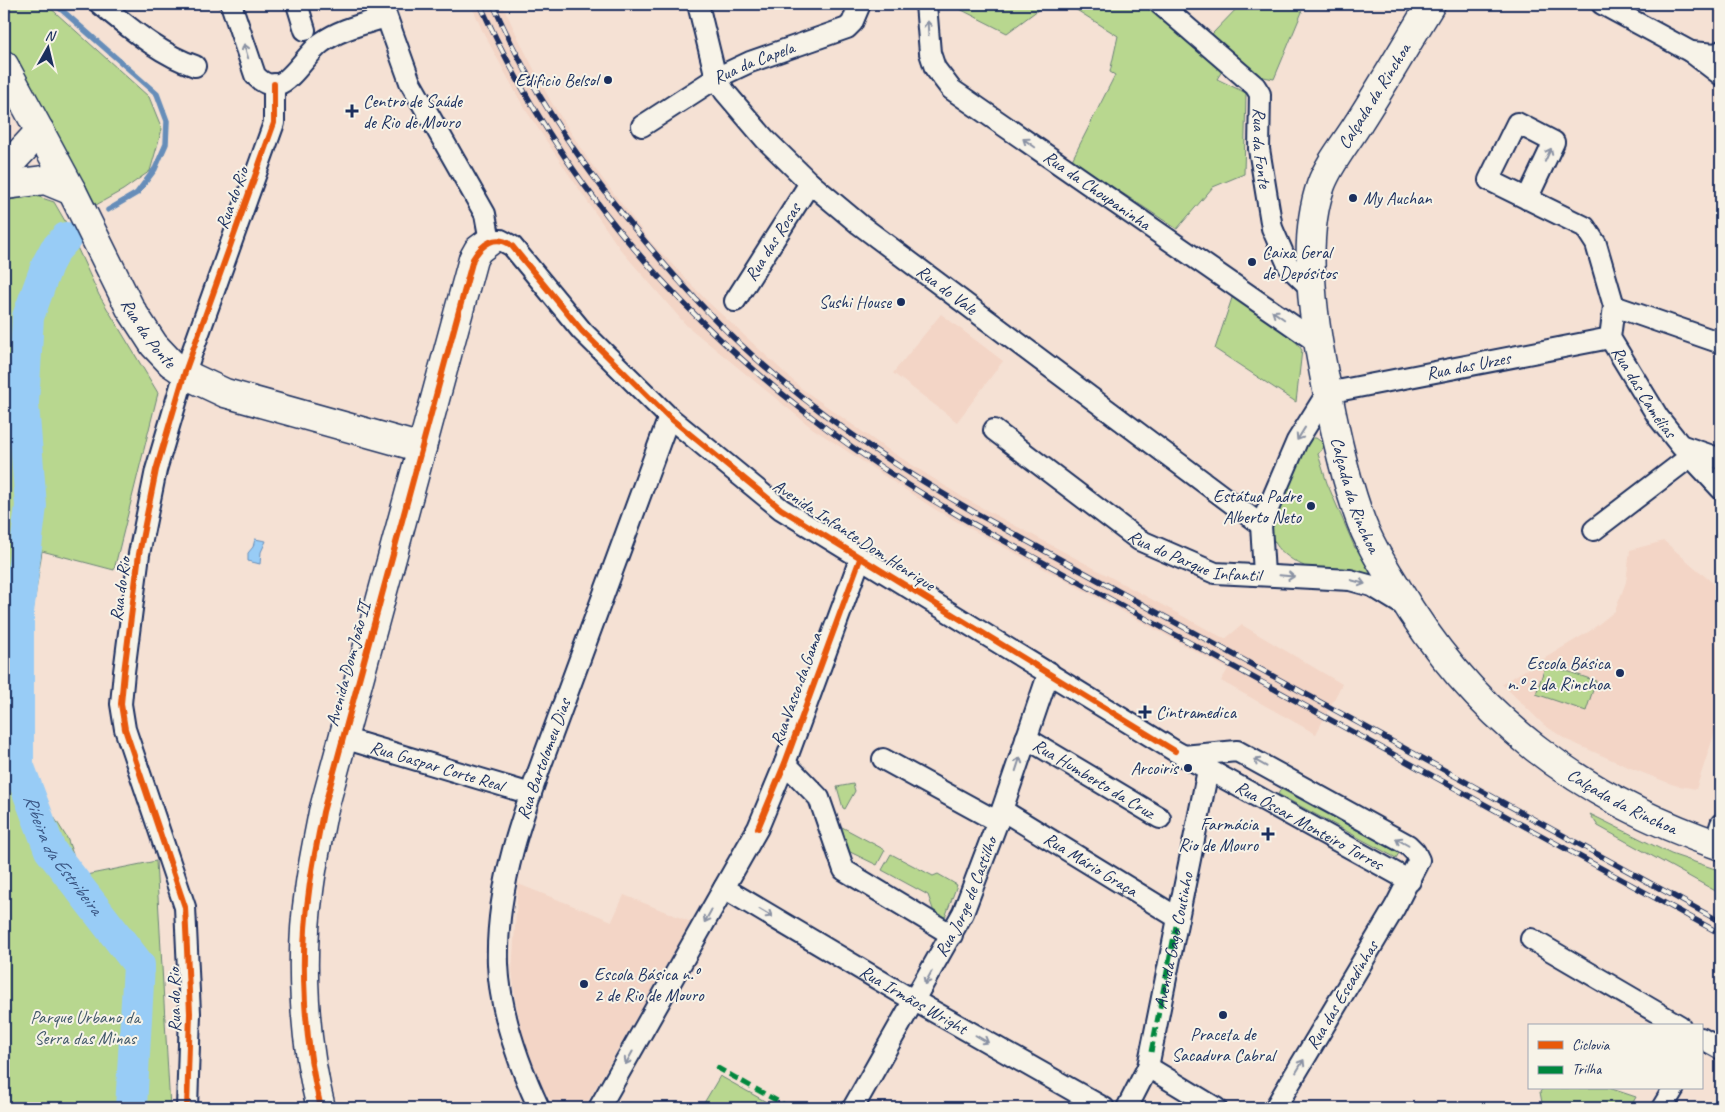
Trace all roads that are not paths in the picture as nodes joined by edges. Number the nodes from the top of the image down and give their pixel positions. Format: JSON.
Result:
{"nodes":[{"id":1,"x":100,"y":4,"type":"edge"},
{"id":2,"x":231,"y":4,"type":"edge"},
{"id":3,"x":297,"y":4,"type":"edge"},
{"id":4,"x":698,"y":4,"type":"edge"},
{"id":5,"x":860,"y":4,"type":"edge"},
{"id":6,"x":926,"y":4,"type":"edge"},
{"id":7,"x":1160,"y":4,"type":"edge"},
{"id":8,"x":1431,"y":4,"type":"edge"},
{"id":9,"x":1610,"y":6,"type":"edge"},
{"id":10,"x":384,"y":10,"type":"edge"},
{"id":11,"x":305,"y":30,"type":"dead end"},
{"id":12,"x":1721,"y":51,"type":"edge"},
{"id":13,"x":1692,"y":52,"type":"junction"},
{"id":14,"x":4,"y":65,"type":"edge"},
{"id":15,"x":195,"y":66,"type":"dead end"},
{"id":16,"x":1721,"y":75,"type":"edge"},
{"id":17,"x":716,"y":78,"type":"junction"},
{"id":18,"x":274,"y":84,"type":"junction"},
{"id":19,"x":642,"y":126,"type":"dead end"},
{"id":20,"x":40,"y":131,"type":"junction"},
{"id":21,"x":4,"y":170,"type":"edge"},
{"id":22,"x":810,"y":183,"type":"junction"},
{"id":23,"x":4,"y":185,"type":"edge"},
{"id":24,"x":72,"y":191,"type":"junction"},
{"id":25,"x":1528,"y":199,"type":"dead end"},
{"id":26,"x":490,"y":241,"type":"junction"},
{"id":27,"x":1314,"y":291,"type":"junction"},
{"id":28,"x":735,"y":301,"type":"dead end"},
{"id":29,"x":1614,"y":306,"type":"junction"},
{"id":30,"x":1610,"y":338,"type":"junction"},
{"id":31,"x":1318,"y":343,"type":"junction"},
{"id":32,"x":1721,"y":343,"type":"edge"},
{"id":33,"x":184,"y":372,"type":"junction"},
{"id":34,"x":1327,"y":393,"type":"junction"},
{"id":35,"x":669,"y":418,"type":"junction"},
{"id":36,"x":994,"y":430,"type":"dead end"},
{"id":37,"x":422,"y":448,"type":"junction"},
{"id":38,"x":1686,"y":451,"type":"junction"},
{"id":39,"x":1721,"y":459,"type":"edge"},
{"id":40,"x":1721,"y":489,"type":"edge"},
{"id":41,"x":1261,"y":525,"type":"junction"},
{"id":42,"x":1594,"y":530,"type":"dead end"},
{"id":43,"x":860,"y":559,"type":"junction"},
{"id":44,"x":1264,"y":574,"type":"junction"},
{"id":45,"x":1409,"y":609,"type":"junction"},
{"id":46,"x":1049,"y":672,"type":"junction"},
{"id":47,"x":343,"y":738,"type":"junction"},
{"id":48,"x":1026,"y":738,"type":"junction"},
{"id":49,"x":1183,"y":756,"type":"junction"},
{"id":50,"x":883,"y":760,"type":"dead end"},
{"id":51,"x":786,"y":763,"type":"junction"},
{"id":52,"x":1208,"y":770,"type":"junction"},
{"id":53,"x":531,"y":794,"type":"junction"},
{"id":54,"x":1000,"y":816,"type":"junction"},
{"id":55,"x":1160,"y":818,"type":"dead end"},
{"id":56,"x":1719,"y":838,"type":"edge"},
{"id":57,"x":1410,"y":881,"type":"junction"},
{"id":58,"x":724,"y":888,"type":"junction"},
{"id":59,"x":1178,"y":918,"type":"junction"},
{"id":60,"x":952,"y":936,"type":"junction"},
{"id":61,"x":1531,"y":939,"type":"dead end"},
{"id":62,"x":915,"y":1001,"type":"junction"},
{"id":63,"x":1677,"y":1024,"type":"edge"},
{"id":64,"x":1702,"y":1040,"type":"edge"},
{"id":65,"x":1721,"y":1049,"type":"edge"},
{"id":66,"x":1148,"y":1067,"type":"junction"},
{"id":67,"x":1673,"y":1090,"type":"edge"},
{"id":68,"x":188,"y":1108,"type":"edge"},
{"id":69,"x":321,"y":1108,"type":"edge"},
{"id":70,"x":539,"y":1108,"type":"edge"},
{"id":71,"x":599,"y":1108,"type":"edge"},
{"id":72,"x":853,"y":1108,"type":"edge"},
{"id":73,"x":1104,"y":1108,"type":"edge"},
{"id":74,"x":1127,"y":1108,"type":"edge"},
{"id":75,"x":1216,"y":1108,"type":"edge"},
{"id":76,"x":1275,"y":1108,"type":"edge"},
{"id":77,"x":1662,"y":1108,"type":"edge"}],
"edges":[{"from":1,"to":15,"type":"street"},
{"from":18,"to":2,"type":"street","one_way":true},
{"from":3,"to":11,"type":"street"},
{"from":4,"to":17,"type":"street","name":"Rua do Vale"},
{"from":5,"to":17,"type":"street","name":"Rua da Capela"},
{"from":31,"to":6,"type":"street","name":"Rua da Choupaninha","one_way":true},
{"from":7,"to":27,"type":"street","name":"Rua da Fonte"},
{"from":8,"to":27,"type":"street","name":"Calçada da Rinchoa"},
{"from":9,"to":13,"type":"street"},
{"from":10,"to":18,"type":"street"},
{"from":10,"to":26,"type":"street"},
{"from":12,"to":13,"type":"street"},
{"from":13,"to":16,"type":"street"},
{"from":14,"to":20,"type":"street","name":"Rua da Ponte"},
{"from":17,"to":19,"type":"street","name":"Rua da Capela"},
{"from":17,"to":22,"type":"street","name":"Rua do Vale"},
{"from":18,"to":33,"type":"street","name":"Rua do Rio"},
{"from":20,"to":21,"type":"street"},
{"from":20,"to":24,"type":"street","name":"Rua da Ponte"},
{"from":22,"to":28,"type":"street","name":"Rua das Rosas"},
{"from":22,"to":41,"type":"street","name":"Rua do Vale"},
{"from":23,"to":24,"type":"street"},
{"from":24,"to":33,"type":"street","name":"Rua da Ponte"},
{"from":25,"to":29,"type":"street","name":"Rua das Camélias"},
{"from":26,"to":35,"type":"street","name":"Avenida Infante Dom Henrique"},
{"from":26,"to":37,"type":"street","name":"Avenida Dom João II"},
{"from":27,"to":31,"type":"street","name":"Calçada da Rinchoa"},
{"from":29,"to":30,"type":"street","name":"Rua das Camélias"},
{"from":29,"to":32,"type":"street"},
{"from":30,"to":34,"type":"street","name":"Rua das Urzes"},
{"from":30,"to":38,"type":"street","name":"Rua das Camélias"},
{"from":31,"to":34,"type":"street","name":"Calçada da Rinchoa"},
{"from":33,"to":37,"type":"street","name":"Rua da Ponte"},
{"from":33,"to":68,"type":"street","name":"Rua do Rio"},
{"from":34,"to":41,"type":"street","name":"Rua do Parque Infantil","one_way":true},
{"from":34,"to":45,"type":"street","name":"Calçada da Rinchoa"},
{"from":35,"to":43,"type":"street","name":"Avenida Infante Dom Henrique"},
{"from":35,"to":53,"type":"street","name":"Rua Bartolomeu Dias"},
{"from":36,"to":44,"type":"street","name":"Rua do Parque Infantil"},
{"from":37,"to":47,"type":"street","name":"Avenida Dom João II"},
{"from":38,"to":39,"type":"street"},
{"from":38,"to":40,"type":"street","name":"Rua das Camélias"},
{"from":38,"to":42,"type":"street"},
{"from":41,"to":44,"type":"street","name":"Rua do Parque Infantil"},
{"from":43,"to":46,"type":"street","name":"Avenida Infante Dom Henrique"},
{"from":43,"to":51,"type":"street","name":"Rua Vasco da Gama"},
{"from":44,"to":45,"type":"street","one_way":true},
{"from":45,"to":56,"type":"street","name":"Calçada da Rinchoa"},
{"from":46,"to":48,"type":"street","name":"Rua Jorge de Castilho"},
{"from":46,"to":49,"type":"street","name":"Avenida Infante Dom Henrique"},
{"from":47,"to":53,"type":"street","name":"Rua Gaspar Corte Real"},
{"from":47,"to":69,"type":"street","name":"Avenida Dom João II"},
{"from":54,"to":48,"type":"street","name":"Rua Jorge de Castilho","one_way":true},
{"from":48,"to":55,"type":"street","name":"Rua Humberto da Cruz"},
{"from":49,"to":52,"type":"street","name":"Avenida Infante Dom Henrique"},
{"from":57,"to":49,"type":"street","name":"Rua das Escadinhas","one_way":true},
{"from":50,"to":54,"type":"street","name":"Rua Mário Graça"},
{"from":51,"to":58,"type":"street","name":"Rua Vasco da Gama"},
{"from":51,"to":60,"type":"street"},
{"from":52,"to":57,"type":"street","name":"Rua Óscar Monteiro Torres"},
{"from":52,"to":59,"type":"street","name":"Avenida Gago Coutinho"},
{"from":53,"to":70,"type":"street","name":"Rua Bartolomeu Dias"},
{"from":54,"to":59,"type":"street","name":"Rua Mário Graça"},
{"from":54,"to":60,"type":"street","name":"Rua Jorge de Castilho"},
{"from":76,"to":57,"type":"street","name":"Rua das Escadinhas","one_way":true},
{"from":58,"to":62,"type":"street","name":"Rua Irmãos Wright","one_way":true},
{"from":58,"to":71,"type":"street","name":"Rua Vasco da Gama","one_way":true},
{"from":59,"to":66,"type":"street","name":"Avenida Gago Coutinho"},
{"from":60,"to":62,"type":"street","name":"Rua Jorge de Castilho","one_way":true},
{"from":61,"to":63,"type":"street"},
{"from":62,"to":72,"type":"street","name":"Rua Jorge de Castilho"},
{"from":62,"to":73,"type":"street","name":"Rua Irmãos Wright","one_way":true},
{"from":64,"to":65,"type":"street"},
{"from":66,"to":74,"type":"street","name":"Avenida Gago Coutinho"},
{"from":66,"to":75,"type":"street"},
{"from":67,"to":77,"type":"street"}]}
